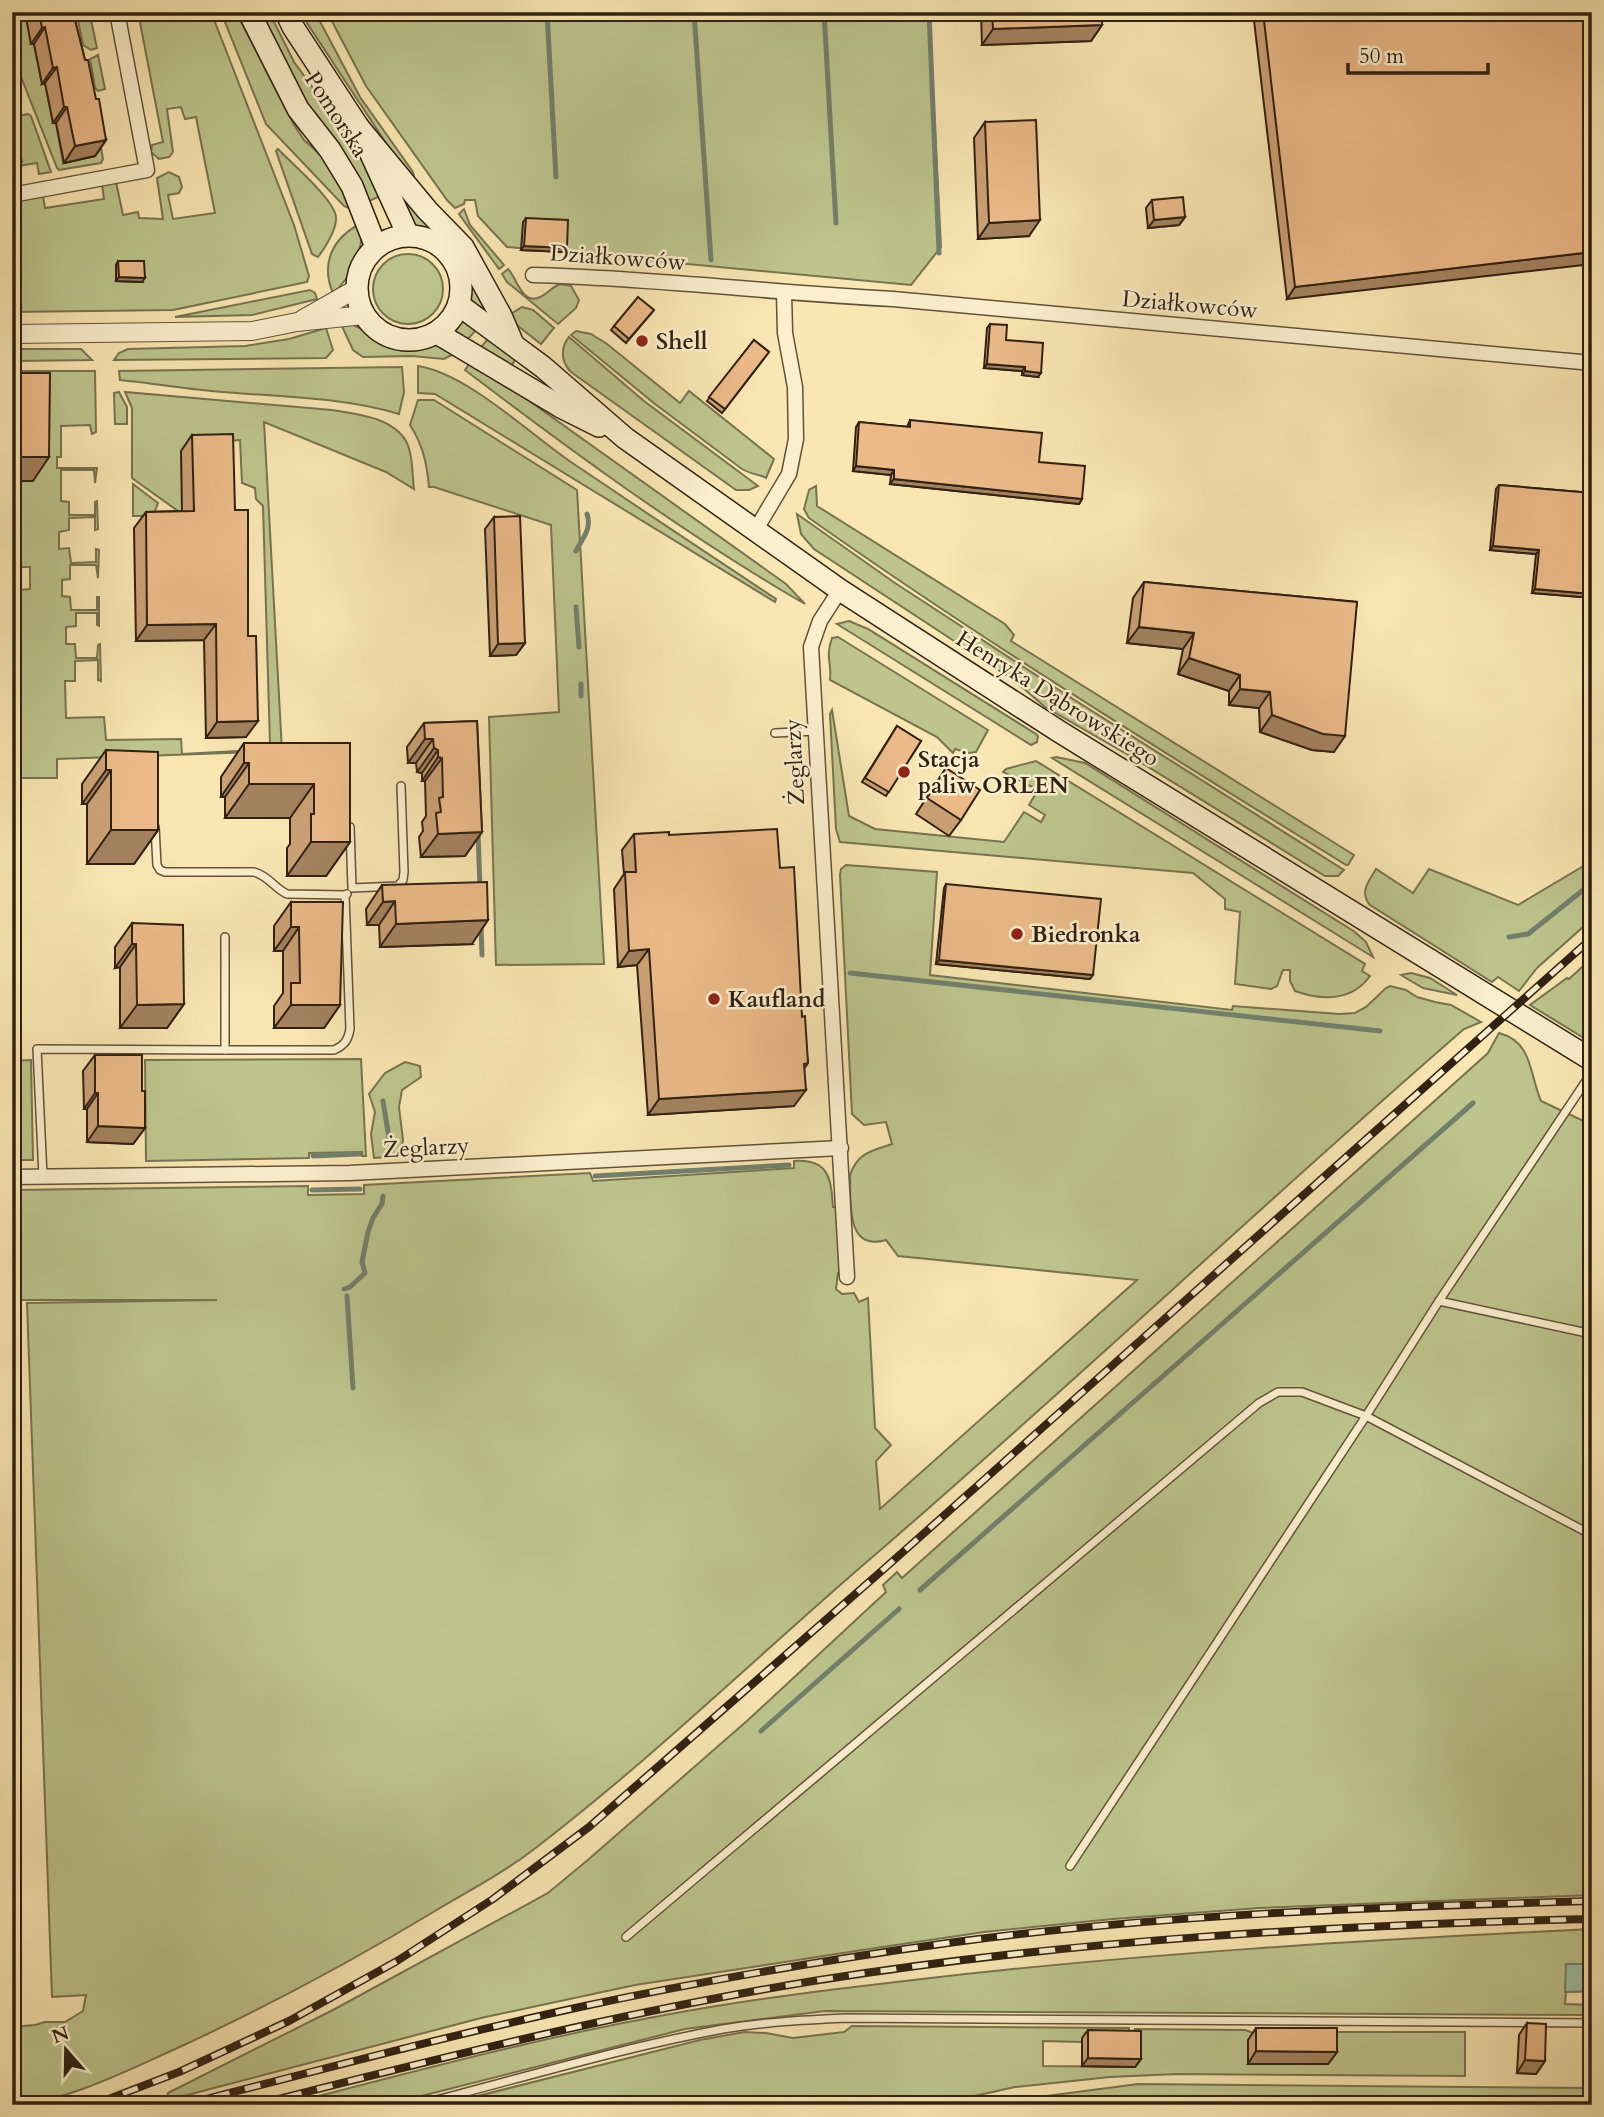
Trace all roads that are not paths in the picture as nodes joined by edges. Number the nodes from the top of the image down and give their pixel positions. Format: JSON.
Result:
{"nodes":[{"id":1,"x":117,"y":12,"type":"edge"},
{"id":2,"x":249,"y":12,"type":"edge"},
{"id":3,"x":286,"y":12,"type":"edge"},
{"id":4,"x":359,"y":128,"type":"junction"},
{"id":5,"x":12,"y":195,"type":"edge"},
{"id":6,"x":408,"y":235,"type":"junction"},
{"id":7,"x":376,"y":247,"type":"junction"},
{"id":8,"x":533,"y":275,"type":"dead end"},
{"id":9,"x":356,"y":289,"type":"junction"},
{"id":10,"x":784,"y":293,"type":"junction"},
{"id":11,"x":459,"y":305,"type":"junction"},
{"id":12,"x":364,"y":315,"type":"junction"},
{"id":13,"x":297,"y":322,"type":"junction"},
{"id":14,"x":437,"y":333,"type":"junction"},
{"id":15,"x":12,"y":334,"type":"edge"},
{"id":16,"x":514,"y":346,"type":"junction"},
{"id":17,"x":1592,"y":363,"type":"edge"},
{"id":18,"x":625,"y":438,"type":"junction"},
{"id":19,"x":755,"y":531,"type":"junction"},
{"id":20,"x":841,"y":590,"type":"junction"},
{"id":21,"x":815,"y":731,"type":"junction"},
{"id":22,"x":775,"y":733,"type":"dead end"},
{"id":23,"x":401,"y":786,"type":"dead end"},
{"id":24,"x":155,"y":824,"type":"edge"},
{"id":25,"x":349,"y":824,"type":"edge"},
{"id":26,"x":352,"y":888,"type":"junction"},
{"id":27,"x":345,"y":895,"type":"junction"},
{"id":28,"x":225,"y":937,"type":"dead end"},
{"id":29,"x":225,"y":1050,"type":"junction"},
{"id":30,"x":1592,"y":1060,"type":"edge"},
{"id":31,"x":1592,"y":1072,"type":"edge"},
{"id":32,"x":841,"y":1148,"type":"junction"},
{"id":33,"x":12,"y":1177,"type":"edge"},
{"id":34,"x":43,"y":1177,"type":"junction"},
{"id":35,"x":847,"y":1277,"type":"dead end"},
{"id":36,"x":1439,"y":1301,"type":"junction"},
{"id":37,"x":1592,"y":1334,"type":"edge"},
{"id":38,"x":1366,"y":1416,"type":"junction"},
{"id":39,"x":1592,"y":1535,"type":"edge"},
{"id":40,"x":1070,"y":1866,"type":"dead end"},
{"id":41,"x":626,"y":1937,"type":"dead end"},
{"id":42,"x":1592,"y":2023,"type":"edge"},
{"id":43,"x":417,"y":2105,"type":"edge"}],
"edges":[{"from":1,"to":5,"type":"street"},
{"from":2,"to":7,"type":"main road","name":"Pomorska"},
{"from":3,"to":4,"type":"main road","name":"Pomorska"},
{"from":4,"to":6,"type":"main road","name":"Pomorska"},
{"from":4,"to":16,"type":"main road"},
{"from":6,"to":7,"type":"main road"},
{"from":6,"to":11,"type":"main road"},
{"from":7,"to":9,"type":"main road"},
{"from":8,"to":10,"type":"street","name":"Działkowców"},
{"from":9,"to":12,"type":"main road"},
{"from":9,"to":13,"type":"street"},
{"from":10,"to":17,"type":"street","name":"Działkowców"},
{"from":10,"to":19,"type":"street"},
{"from":11,"to":14,"type":"main road"},
{"from":11,"to":16,"type":"main road","name":"Henryka Dąbrowskiego"},
{"from":12,"to":13,"type":"street"},
{"from":12,"to":14,"type":"main road"},
{"from":13,"to":15,"type":"street"},
{"from":14,"to":18,"type":"main road","name":"Henryka Dąbrowskiego"},
{"from":16,"to":18,"type":"main road","name":"Henryka Dąbrowskiego"},
{"from":18,"to":19,"type":"main road","name":"Henryka Dąbrowskiego"},
{"from":19,"to":20,"type":"main road","name":"Henryka Dąbrowskiego"},
{"from":20,"to":21,"type":"street","name":"Żeglarzy"},
{"from":20,"to":30,"type":"main road","name":"Henryka Dąbrowskiego"},
{"from":21,"to":22,"type":"lane"},
{"from":21,"to":32,"type":"street","name":"Żeglarzy"},
{"from":23,"to":26,"type":"lane"},
{"from":24,"to":27,"type":"lane"},
{"from":25,"to":26,"type":"lane"},
{"from":26,"to":27,"type":"lane"},
{"from":27,"to":29,"type":"lane"},
{"from":28,"to":29,"type":"lane"},
{"from":29,"to":34,"type":"lane"},
{"from":31,"to":36,"type":"lane"},
{"from":32,"to":34,"type":"street","name":"Żeglarzy"},
{"from":32,"to":35,"type":"street","name":"Żeglarzy"},
{"from":33,"to":34,"type":"street","name":"Żeglarzy"},
{"from":36,"to":37,"type":"lane"},
{"from":36,"to":38,"type":"lane"},
{"from":38,"to":39,"type":"lane"},
{"from":38,"to":40,"type":"lane"},
{"from":38,"to":41,"type":"lane"},
{"from":42,"to":43,"type":"lane"}]}
